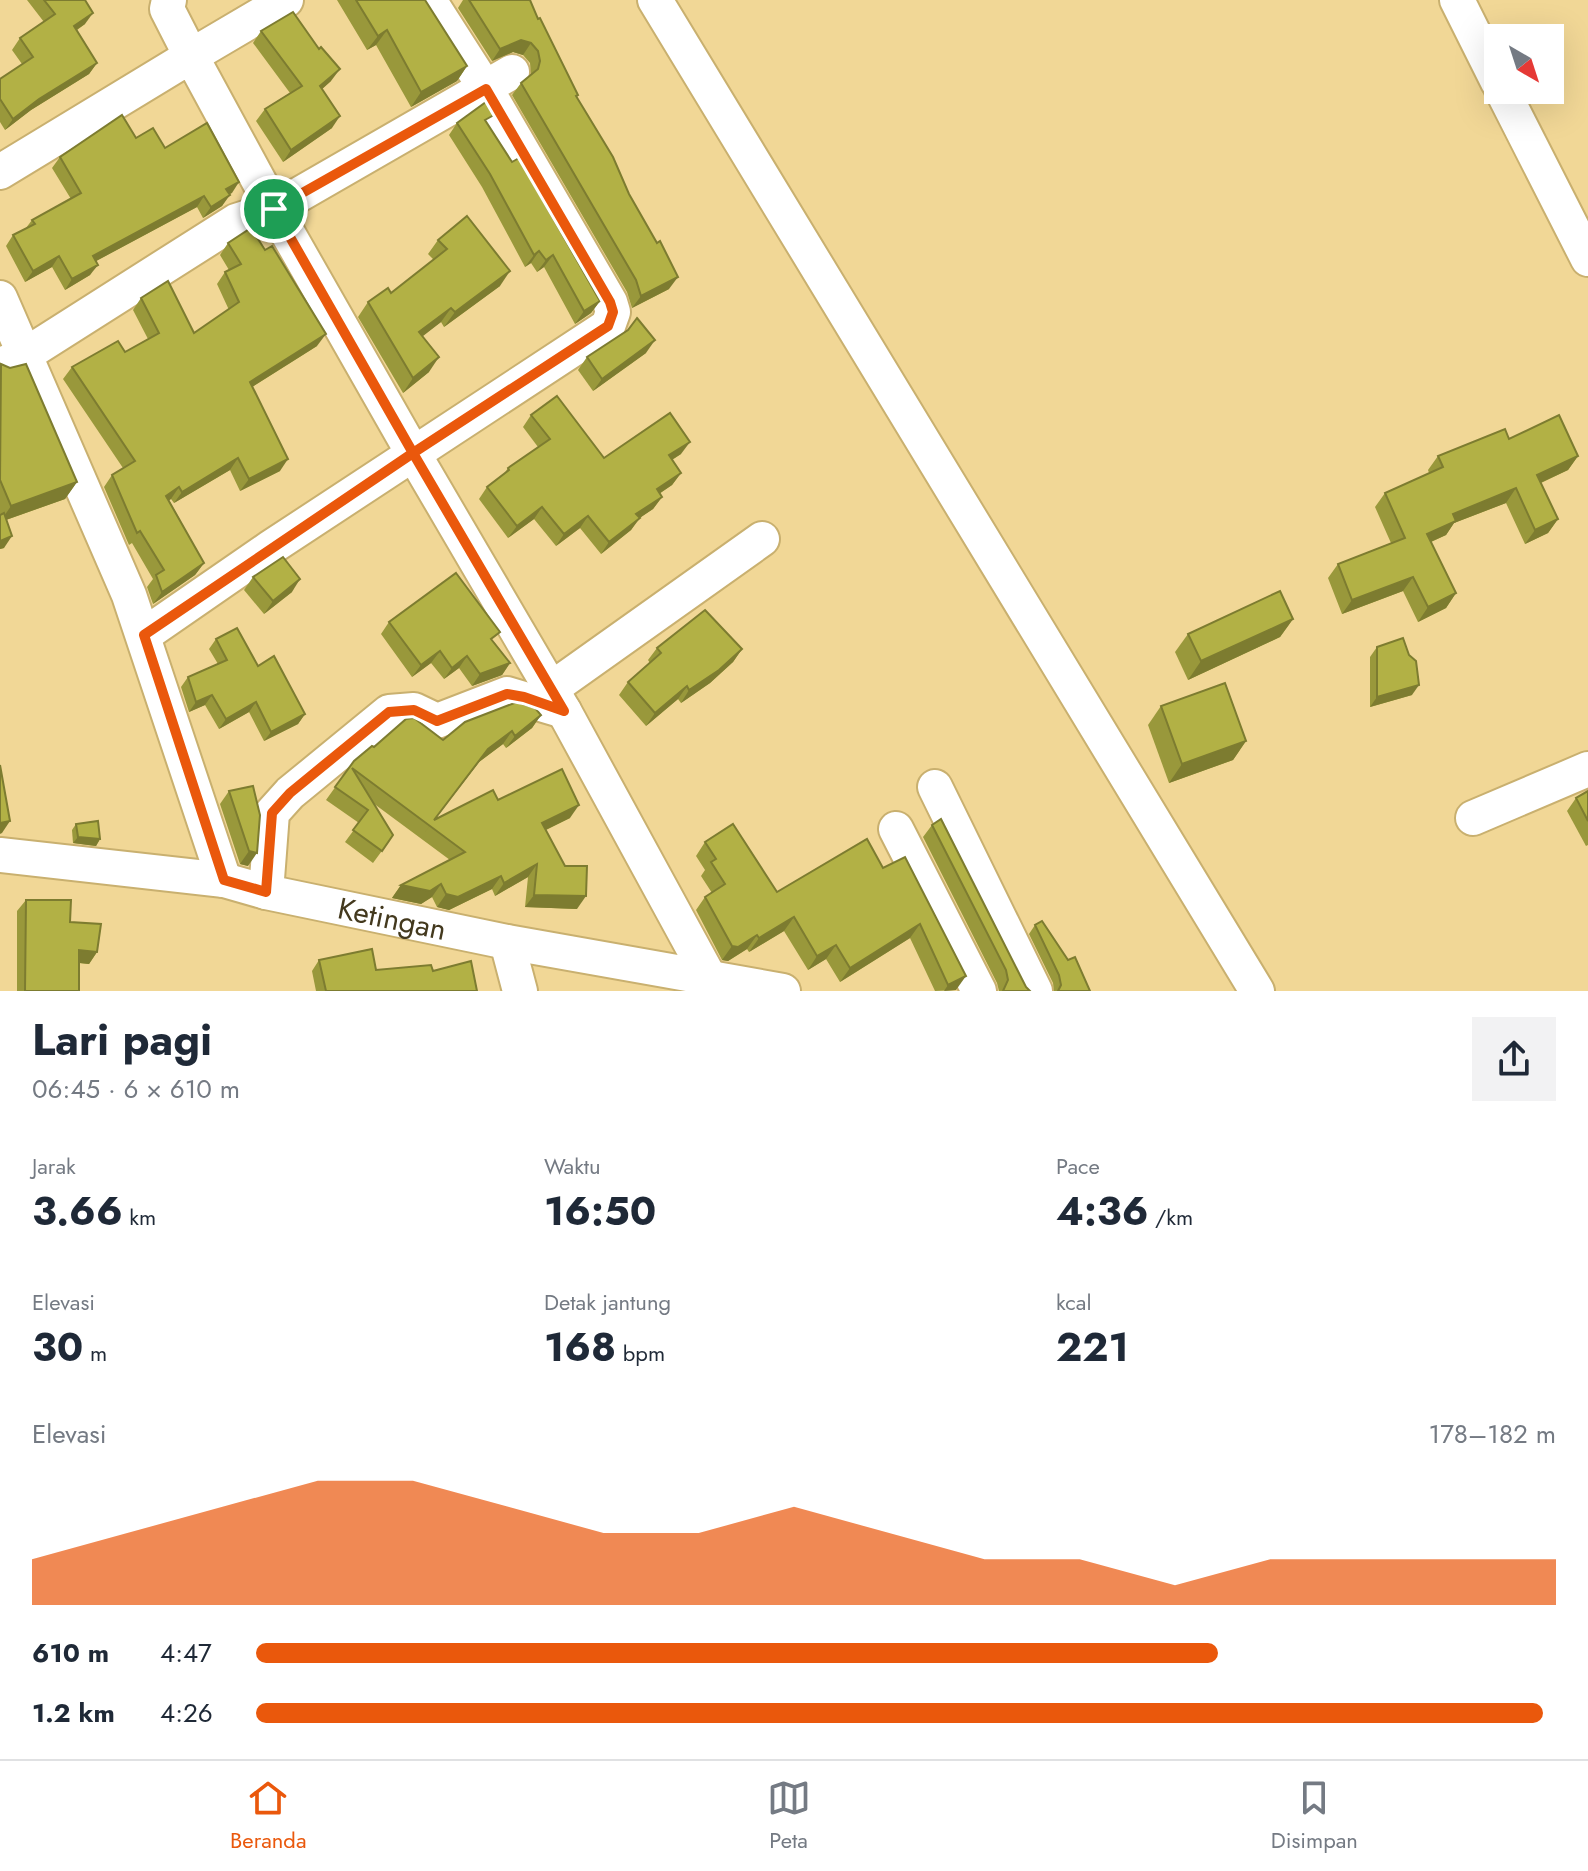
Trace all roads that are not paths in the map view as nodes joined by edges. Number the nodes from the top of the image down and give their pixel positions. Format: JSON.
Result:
{"nodes":[{"id":1,"x":169,"y":0,"type":"edge"},
{"id":2,"x":286,"y":0,"type":"edge"},
{"id":3,"x":429,"y":0,"type":"edge"},
{"id":4,"x":655,"y":0,"type":"edge"},
{"id":5,"x":1457,"y":0,"type":"edge"},
{"id":6,"x":1484,"y":54,"type":"edge"},
{"id":7,"x":191,"y":56,"type":"junction"},
{"id":8,"x":499,"y":80,"type":"junction"},
{"id":9,"x":1509,"y":104,"type":"edge"},
{"id":10,"x":0,"y":172,"type":"edge"},
{"id":11,"x":274,"y":209,"type":"junction"},
{"id":12,"x":1588,"y":259,"type":"edge"},
{"id":13,"x":0,"y":298,"type":"edge"},
{"id":14,"x":13,"y":360,"type":"edge"},
{"id":15,"x":413,"y":453,"type":"junction"},
{"id":16,"x":762,"y":539,"type":"dead end"},
{"id":17,"x":144,"y":635,"type":"junction"},
{"id":18,"x":557,"y":700,"type":"junction"},
{"id":19,"x":1588,"y":769,"type":"edge"},
{"id":20,"x":935,"y":787,"type":"dead end"},
{"id":21,"x":1473,"y":818,"type":"dead end"},
{"id":22,"x":896,"y":829,"type":"dead end"},
{"id":23,"x":0,"y":855,"type":"edge"},
{"id":24,"x":224,"y":880,"type":"junction"},
{"id":25,"x":266,"y":892,"type":"junction"},
{"id":26,"x":507,"y":942,"type":"junction"},
{"id":27,"x":711,"y":984,"type":"edge"},
{"id":28,"x":520,"y":991,"type":"edge"},
{"id":29,"x":783,"y":991,"type":"edge"},
{"id":30,"x":979,"y":991,"type":"edge"},
{"id":31,"x":1035,"y":991,"type":"edge"},
{"id":32,"x":1257,"y":991,"type":"edge"}],
"edges":[{"from":1,"to":7,"type":"street"},
{"from":2,"to":7,"type":"street"},
{"from":3,"to":8,"type":"street"},
{"from":4,"to":32,"type":"street"},
{"from":5,"to":6,"type":"street"},
{"from":7,"to":10,"type":"street"},
{"from":7,"to":11,"type":"street"},
{"from":8,"to":11,"type":"street"},
{"from":8,"to":15,"type":"street"},
{"from":9,"to":12,"type":"street"},
{"from":11,"to":14,"type":"street"},
{"from":11,"to":15,"type":"street"},
{"from":13,"to":14,"type":"street"},
{"from":14,"to":17,"type":"street"},
{"from":15,"to":17,"type":"street"},
{"from":15,"to":18,"type":"street"},
{"from":16,"to":18,"type":"street"},
{"from":17,"to":24,"type":"street"},
{"from":18,"to":25,"type":"street"},
{"from":18,"to":27,"type":"street"},
{"from":19,"to":21,"type":"street"},
{"from":20,"to":31,"type":"street"},
{"from":22,"to":30,"type":"street"},
{"from":23,"to":24,"type":"street","name":"Ketingan"},
{"from":24,"to":25,"type":"street","name":"Ketingan"},
{"from":25,"to":26,"type":"street","name":"Ketingan"},
{"from":26,"to":27,"type":"street","name":"Ketingan"},
{"from":26,"to":28,"type":"street"},
{"from":27,"to":29,"type":"street","name":"Ketingan"}]}
